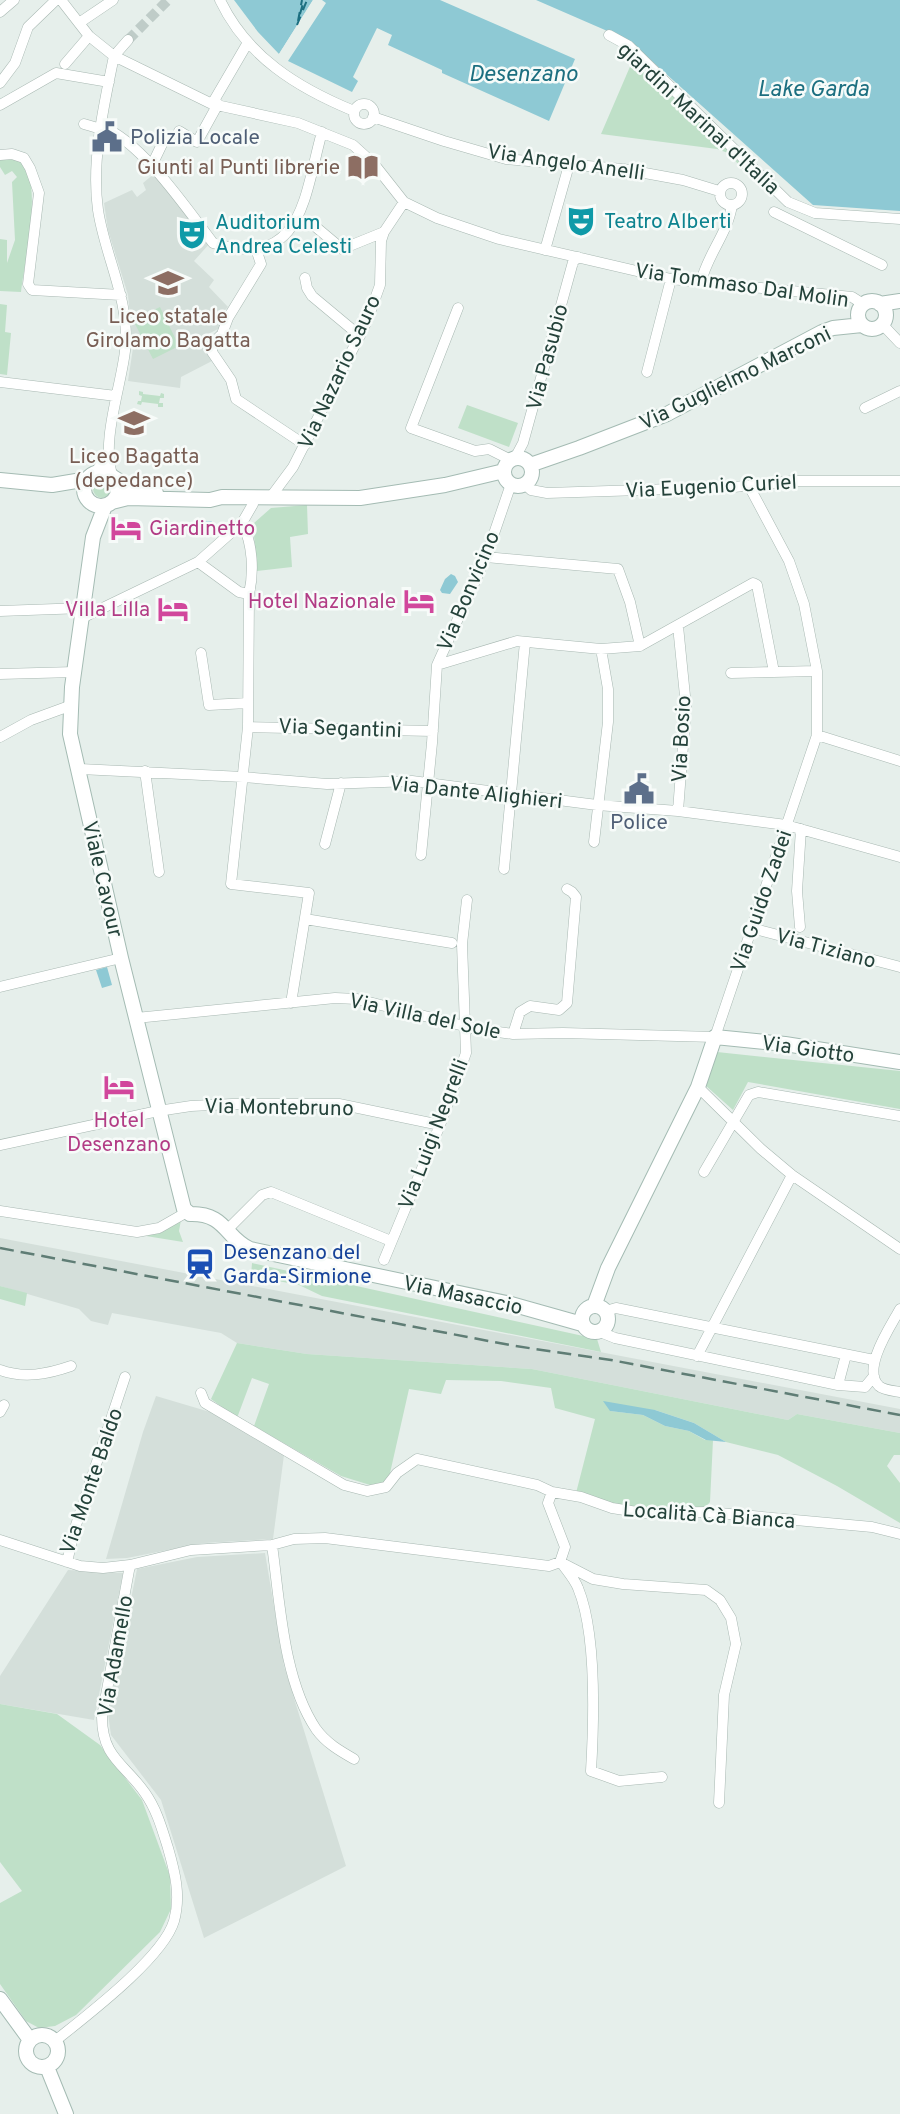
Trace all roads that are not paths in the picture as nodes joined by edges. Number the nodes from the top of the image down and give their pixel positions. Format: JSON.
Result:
{"nodes":[{"id":1,"x":14,"y":0,"type":"edge"},
{"id":2,"x":56,"y":0,"type":"edge"},
{"id":3,"x":61,"y":0,"type":"edge"},
{"id":4,"x":113,"y":0,"type":"edge"},
{"id":5,"x":220,"y":0,"type":"edge"},
{"id":6,"x":0,"y":12,"type":"edge"},
{"id":7,"x":79,"y":23,"type":"junction"},
{"id":8,"x":609,"y":35,"type":"dead end"},
{"id":9,"x":89,"y":36,"type":"junction"},
{"id":10,"x":128,"y":40,"type":"tunnel mouth"},
{"id":11,"x":247,"y":44,"type":"junction"},
{"id":12,"x":114,"y":56,"type":"junction"},
{"id":13,"x":65,"y":64,"type":"dead end"},
{"id":14,"x":108,"y":82,"type":"junction"},
{"id":15,"x":0,"y":83,"type":"edge"},
{"id":16,"x":215,"y":104,"type":"junction"},
{"id":17,"x":0,"y":105,"type":"edge"},
{"id":18,"x":84,"y":124,"type":"dead end"},
{"id":19,"x":101,"y":128,"type":"junction"},
{"id":20,"x":178,"y":131,"type":"dead end"},
{"id":21,"x":322,"y":132,"type":"junction"},
{"id":22,"x":164,"y":140,"type":"dead end"},
{"id":23,"x":0,"y":155,"type":"edge"},
{"id":24,"x":152,"y":165,"type":"junction"},
{"id":25,"x":569,"y":165,"type":"junction"},
{"id":26,"x":719,"y":191,"type":"junction"},
{"id":27,"x":404,"y":202,"type":"junction"},
{"id":28,"x":788,"y":202,"type":"junction"},
{"id":29,"x":732,"y":205,"type":"junction"},
{"id":30,"x":900,"y":219,"type":"edge"},
{"id":31,"x":319,"y":229,"type":"tunnel mouth"},
{"id":32,"x":384,"y":232,"type":"junction"},
{"id":33,"x":256,"y":249,"type":"junction"},
{"id":34,"x":545,"y":250,"type":"junction"},
{"id":35,"x":578,"y":257,"type":"junction"},
{"id":36,"x":881,"y":265,"type":"dead end"},
{"id":37,"x":305,"y":278,"type":"dead end"},
{"id":38,"x":671,"y":279,"type":"junction"},
{"id":39,"x":701,"y":282,"type":"junction"},
{"id":40,"x":121,"y":295,"type":"junction"},
{"id":41,"x":900,"y":301,"type":"edge"},
{"id":42,"x":458,"y":308,"type":"dead end"},
{"id":43,"x":900,"y":309,"type":"edge"},
{"id":44,"x":861,"y":313,"type":"junction"},
{"id":45,"x":883,"y":315,"type":"junction"},
{"id":46,"x":360,"y":336,"type":"junction"},
{"id":47,"x":900,"y":343,"type":"edge"},
{"id":48,"x":648,"y":372,"type":"dead end"},
{"id":49,"x":0,"y":382,"type":"edge"},
{"id":50,"x":900,"y":391,"type":"edge"},
{"id":51,"x":117,"y":396,"type":"junction"},
{"id":52,"x":865,"y":408,"type":"dead end"},
{"id":53,"x":305,"y":445,"type":"junction"},
{"id":54,"x":108,"y":456,"type":"junction"},
{"id":55,"x":513,"y":471,"type":"junction"},
{"id":56,"x":90,"y":477,"type":"junction"},
{"id":57,"x":113,"y":477,"type":"junction"},
{"id":58,"x":0,"y":480,"type":"edge"},
{"id":59,"x":900,"y":481,"type":"edge"},
{"id":60,"x":52,"y":485,"type":"junction"},
{"id":61,"x":749,"y":486,"type":"junction"},
{"id":62,"x":178,"y":498,"type":"junction"},
{"id":63,"x":270,"y":498,"type":"junction"},
{"id":64,"x":320,"y":499,"type":"junction"},
{"id":65,"x":210,"y":500,"type":"junction"},
{"id":66,"x":99,"y":502,"type":"junction"},
{"id":67,"x":253,"y":504,"type":"junction"},
{"id":68,"x":242,"y":523,"type":"junction"},
{"id":69,"x":486,"y":557,"type":"junction"},
{"id":70,"x":198,"y":562,"type":"junction"},
{"id":71,"x":249,"y":594,"type":"junction"},
{"id":72,"x":0,"y":611,"type":"edge"},
{"id":73,"x":83,"y":613,"type":"junction"},
{"id":74,"x":678,"y":626,"type":"junction"},
{"id":75,"x":525,"y":642,"type":"junction"},
{"id":76,"x":640,"y":646,"type":"junction"},
{"id":77,"x":601,"y":649,"type":"junction"},
{"id":78,"x":201,"y":653,"type":"dead end"},
{"id":79,"x":437,"y":665,"type":"junction"},
{"id":80,"x":75,"y":671,"type":"junction"},
{"id":81,"x":817,"y":671,"type":"junction"},
{"id":82,"x":775,"y":672,"type":"junction"},
{"id":83,"x":731,"y":673,"type":"dead end"},
{"id":84,"x":0,"y":674,"type":"edge"},
{"id":85,"x":248,"y":703,"type":"junction"},
{"id":86,"x":72,"y":705,"type":"junction"},
{"id":87,"x":248,"y":727,"type":"junction"},
{"id":88,"x":433,"y":731,"type":"junction"},
{"id":89,"x":817,"y":735,"type":"junction"},
{"id":90,"x":0,"y":737,"type":"edge"},
{"id":91,"x":900,"y":761,"type":"edge"},
{"id":92,"x":80,"y":769,"type":"junction"},
{"id":93,"x":145,"y":771,"type":"junction"},
{"id":94,"x":243,"y":777,"type":"junction"},
{"id":95,"x":341,"y":783,"type":"junction"},
{"id":96,"x":428,"y":783,"type":"junction"},
{"id":97,"x":512,"y":794,"type":"junction"},
{"id":98,"x":597,"y":805,"type":"junction"},
{"id":99,"x":678,"y":811,"type":"junction"},
{"id":100,"x":786,"y":825,"type":"junction"},
{"id":101,"x":801,"y":829,"type":"junction"},
{"id":102,"x":594,"y":842,"type":"dead end"},
{"id":103,"x":325,"y":844,"type":"dead end"},
{"id":104,"x":421,"y":855,"type":"dead end"},
{"id":105,"x":900,"y":857,"type":"edge"},
{"id":106,"x":505,"y":869,"type":"dead end"},
{"id":107,"x":159,"y":872,"type":"dead end"},
{"id":108,"x":566,"y":889,"type":"dead end"},
{"id":109,"x":467,"y":900,"type":"dead end"},
{"id":110,"x":305,"y":919,"type":"junction"},
{"id":111,"x":800,"y":927,"type":"dead end"},
{"id":112,"x":751,"y":928,"type":"junction"},
{"id":113,"x":452,"y":943,"type":"dead end"},
{"id":114,"x":121,"y":958,"type":"junction"},
{"id":115,"x":900,"y":967,"type":"edge"},
{"id":116,"x":0,"y":987,"type":"edge"},
{"id":117,"x":292,"y":1003,"type":"junction"},
{"id":118,"x":136,"y":1018,"type":"junction"},
{"id":119,"x":464,"y":1026,"type":"junction"},
{"id":120,"x":513,"y":1034,"type":"junction"},
{"id":121,"x":715,"y":1037,"type":"junction"},
{"id":122,"x":900,"y":1062,"type":"edge"},
{"id":123,"x":698,"y":1087,"type":"junction"},
{"id":124,"x":158,"y":1111,"type":"junction"},
{"id":125,"x":900,"y":1115,"type":"edge"},
{"id":126,"x":734,"y":1120,"type":"junction"},
{"id":127,"x":440,"y":1125,"type":"junction"},
{"id":128,"x":0,"y":1145,"type":"edge"},
{"id":129,"x":704,"y":1172,"type":"dead end"},
{"id":130,"x":792,"y":1175,"type":"junction"},
{"id":131,"x":0,"y":1211,"type":"edge"},
{"id":132,"x":188,"y":1213,"type":"junction"},
{"id":133,"x":228,"y":1229,"type":"junction"},
{"id":134,"x":391,"y":1241,"type":"junction"},
{"id":135,"x":900,"y":1249,"type":"edge"},
{"id":136,"x":384,"y":1260,"type":"dead end"},
{"id":137,"x":600,"y":1308,"type":"junction"},
{"id":138,"x":900,"y":1309,"type":"edge"},
{"id":139,"x":582,"y":1324,"type":"junction"},
{"id":140,"x":710,"y":1328,"type":"junction"},
{"id":141,"x":600,"y":1332,"type":"junction"},
{"id":142,"x":845,"y":1355,"type":"junction"},
{"id":143,"x":697,"y":1356,"type":"junction"},
{"id":144,"x":874,"y":1360,"type":"junction"},
{"id":145,"x":71,"y":1366,"type":"dead end"},
{"id":146,"x":0,"y":1370,"type":"edge"},
{"id":147,"x":874,"y":1376,"type":"junction"},
{"id":148,"x":125,"y":1377,"type":"dead end"},
{"id":149,"x":838,"y":1385,"type":"junction"},
{"id":150,"x":900,"y":1392,"type":"edge"},
{"id":151,"x":201,"y":1393,"type":"dead end"},
{"id":152,"x":552,"y":1492,"type":"junction"},
{"id":153,"x":900,"y":1534,"type":"edge"},
{"id":154,"x":0,"y":1540,"type":"edge"},
{"id":155,"x":272,"y":1545,"type":"junction"},
{"id":156,"x":67,"y":1562,"type":"junction"},
{"id":157,"x":561,"y":1562,"type":"junction"},
{"id":158,"x":130,"y":1565,"type":"junction"},
{"id":159,"x":354,"y":1759,"type":"dead end"},
{"id":160,"x":662,"y":1777,"type":"dead end"},
{"id":161,"x":719,"y":1803,"type":"dead end"},
{"id":162,"x":0,"y":2000,"type":"edge"},
{"id":163,"x":30,"y":2040,"type":"junction"},
{"id":164,"x":55,"y":2041,"type":"junction"},
{"id":165,"x":47,"y":2067,"type":"junction"},
{"id":166,"x":66,"y":2114,"type":"edge"}],
"edges":[{"from":1,"to":6,"type":"street"},
{"from":2,"to":15,"type":"street"},
{"from":3,"to":7,"type":"street"},
{"from":4,"to":7,"type":"street"},
{"from":5,"to":11,"type":"street"},
{"from":7,"to":9,"type":"street"},
{"from":8,"to":28,"type":"street","name":"giardini Marinai d'Italia"},
{"from":9,"to":12,"type":"street"},
{"from":9,"to":13,"type":"street"},
{"from":10,"to":12,"type":"street"},
{"from":11,"to":16,"type":"street"},
{"from":11,"to":25,"type":"street","name":"Via Angelo Anelli"},
{"from":12,"to":14,"type":"street"},
{"from":12,"to":16,"type":"street"},
{"from":14,"to":17,"type":"street"},
{"from":14,"to":19,"type":"street"},
{"from":16,"to":20,"type":"street"},
{"from":16,"to":21,"type":"street"},
{"from":18,"to":19,"type":"street"},
{"from":19,"to":24,"type":"street"},
{"from":19,"to":40,"type":"street"},
{"from":21,"to":27,"type":"street"},
{"from":21,"to":33,"type":"street"},
{"from":22,"to":24,"type":"street"},
{"from":23,"to":40,"type":"street"},
{"from":24,"to":33,"type":"street"},
{"from":25,"to":26,"type":"street","name":"Via Angelo Anelli"},
{"from":25,"to":34,"type":"street"},
{"from":26,"to":29,"type":"street"},
{"from":26,"to":29,"type":"street"},
{"from":27,"to":32,"type":"street","name":"Via Nazario Sauro"},
{"from":27,"to":34,"type":"street","name":"Via Tommaso Dal Molin"},
{"from":28,"to":30,"type":"street"},
{"from":28,"to":36,"type":"street"},
{"from":29,"to":39,"type":"street"},
{"from":31,"to":32,"type":"street"},
{"from":32,"to":46,"type":"street","name":"Via Nazario Sauro"},
{"from":33,"to":53,"type":"street"},
{"from":34,"to":35,"type":"street","name":"Via Tommaso Dal Molin"},
{"from":35,"to":38,"type":"street","name":"Via Tommaso Dal Molin"},
{"from":35,"to":55,"type":"street","name":"Via Pasubio"},
{"from":37,"to":46,"type":"street"},
{"from":38,"to":39,"type":"street","name":"Via Tommaso Dal Molin"},
{"from":38,"to":48,"type":"street"},
{"from":39,"to":44,"type":"street","name":"Via Tommaso Dal Molin"},
{"from":40,"to":51,"type":"street"},
{"from":41,"to":45,"type":"street","name":"Via Tommaso Dal Molin"},
{"from":42,"to":55,"type":"street","name":"Via Eugenio Curiel"},
{"from":43,"to":45,"type":"street"},
{"from":44,"to":45,"type":"street"},
{"from":44,"to":45,"type":"street"},
{"from":44,"to":55,"type":"street","name":"Via Guglielmo Marconi"},
{"from":45,"to":47,"type":"street"},
{"from":46,"to":53,"type":"street","name":"Via Nazario Sauro"},
{"from":49,"to":51,"type":"street"},
{"from":50,"to":52,"type":"street"},
{"from":51,"to":54,"type":"street"},
{"from":53,"to":63,"type":"street","name":"Via Nazario Sauro"},
{"from":54,"to":56,"type":"street"},
{"from":54,"to":57,"type":"street"},
{"from":55,"to":61,"type":"street","name":"Via Eugenio Curiel"},
{"from":55,"to":64,"type":"street"},
{"from":55,"to":69,"type":"street","name":"Via Bonvicino"},
{"from":56,"to":57,"type":"street"},
{"from":56,"to":60,"type":"street"},
{"from":56,"to":66,"type":"street"},
{"from":57,"to":62,"type":"street"},
{"from":57,"to":66,"type":"street"},
{"from":58,"to":60,"type":"street"},
{"from":59,"to":61,"type":"street","name":"Via Eugenio Curiel"},
{"from":60,"to":66,"type":"street"},
{"from":61,"to":81,"type":"street","name":"Via Guido Zadei"},
{"from":62,"to":65,"type":"street"},
{"from":62,"to":66,"type":"street"},
{"from":63,"to":64,"type":"street"},
{"from":63,"to":65,"type":"street"},
{"from":64,"to":67,"type":"street"},
{"from":65,"to":67,"type":"street"},
{"from":66,"to":73,"type":"street","name":"Viale Cavour"},
{"from":67,"to":68,"type":"street"},
{"from":68,"to":70,"type":"street"},
{"from":68,"to":71,"type":"street"},
{"from":69,"to":76,"type":"street"},
{"from":69,"to":79,"type":"street","name":"Via Bonvicino"},
{"from":70,"to":71,"type":"street"},
{"from":70,"to":73,"type":"street"},
{"from":71,"to":85,"type":"street"},
{"from":72,"to":73,"type":"street"},
{"from":73,"to":80,"type":"street","name":"Viale Cavour"},
{"from":74,"to":76,"type":"street"},
{"from":74,"to":82,"type":"street"},
{"from":74,"to":99,"type":"street","name":"Via Bosio"},
{"from":75,"to":77,"type":"street"},
{"from":75,"to":79,"type":"street"},
{"from":75,"to":97,"type":"street"},
{"from":76,"to":77,"type":"street"},
{"from":77,"to":98,"type":"street"},
{"from":78,"to":85,"type":"street"},
{"from":79,"to":88,"type":"street","name":"Via Bonvicino"},
{"from":80,"to":84,"type":"street"},
{"from":80,"to":86,"type":"street","name":"Viale Cavour"},
{"from":81,"to":82,"type":"street"},
{"from":81,"to":89,"type":"street","name":"Via Guido Zadei"},
{"from":82,"to":83,"type":"street"},
{"from":85,"to":87,"type":"street"},
{"from":86,"to":90,"type":"street"},
{"from":86,"to":92,"type":"street","name":"Viale Cavour"},
{"from":87,"to":88,"type":"street","name":"Via Segantini"},
{"from":87,"to":94,"type":"street"},
{"from":88,"to":96,"type":"street","name":"Via Bonvicino"},
{"from":89,"to":91,"type":"street"},
{"from":89,"to":100,"type":"street","name":"Via Guido Zadei"},
{"from":92,"to":93,"type":"street","name":"Via Dante Alighieri"},
{"from":92,"to":114,"type":"street","name":"Viale Cavour"},
{"from":93,"to":94,"type":"street","name":"Via Dante Alighieri"},
{"from":93,"to":107,"type":"street"},
{"from":94,"to":95,"type":"street","name":"Via Dante Alighieri"},
{"from":94,"to":110,"type":"street"},
{"from":95,"to":96,"type":"street","name":"Via Dante Alighieri"},
{"from":95,"to":103,"type":"street"},
{"from":96,"to":97,"type":"street","name":"Via Dante Alighieri"},
{"from":96,"to":104,"type":"street","name":"Via Bonvicino"},
{"from":97,"to":98,"type":"street","name":"Via Dante Alighieri"},
{"from":97,"to":106,"type":"street"},
{"from":98,"to":99,"type":"street","name":"Via Dante Alighieri"},
{"from":98,"to":102,"type":"street"},
{"from":99,"to":100,"type":"street","name":"Via Dante Alighieri"},
{"from":100,"to":101,"type":"street","name":"Via Dante Alighieri"},
{"from":100,"to":112,"type":"street","name":"Via Guido Zadei"},
{"from":101,"to":105,"type":"street","name":"Via Dante Alighieri"},
{"from":101,"to":111,"type":"street"},
{"from":108,"to":120,"type":"street","name":"Via Villa del Sole"},
{"from":109,"to":119,"type":"street","name":"Via Luigi Negrelli"},
{"from":110,"to":113,"type":"street"},
{"from":110,"to":117,"type":"street"},
{"from":112,"to":115,"type":"street","name":"Via Tiziano"},
{"from":112,"to":121,"type":"street","name":"Via Guido Zadei"},
{"from":114,"to":116,"type":"street"},
{"from":114,"to":118,"type":"street","name":"Viale Cavour"},
{"from":117,"to":118,"type":"street","name":"Via Villa del Sole"},
{"from":117,"to":119,"type":"street","name":"Via Villa del Sole"},
{"from":118,"to":124,"type":"street","name":"Viale Cavour"},
{"from":119,"to":120,"type":"street","name":"Via Villa del Sole"},
{"from":119,"to":127,"type":"street","name":"Via Luigi Negrelli"},
{"from":120,"to":121,"type":"street","name":"Via Villa del Sole"},
{"from":121,"to":122,"type":"street","name":"Via Giotto"},
{"from":121,"to":123,"type":"street","name":"Via Guido Zadei"},
{"from":123,"to":126,"type":"street"},
{"from":123,"to":137,"type":"street","name":"Via Guido Zadei"},
{"from":124,"to":127,"type":"street","name":"Via Montebruno"},
{"from":124,"to":128,"type":"street","name":"Via Montebruno"},
{"from":124,"to":132,"type":"street","name":"Viale Cavour"},
{"from":125,"to":126,"type":"street"},
{"from":126,"to":129,"type":"street"},
{"from":126,"to":130,"type":"street"},
{"from":127,"to":134,"type":"street","name":"Via Luigi Negrelli"},
{"from":130,"to":135,"type":"street"},
{"from":130,"to":140,"type":"street"},
{"from":131,"to":132,"type":"street"},
{"from":132,"to":133,"type":"street","name":"Via Masaccio"},
{"from":133,"to":134,"type":"street"},
{"from":133,"to":139,"type":"street","name":"Via Masaccio"},
{"from":134,"to":136,"type":"street","name":"Via Luigi Negrelli"},
{"from":137,"to":139,"type":"street"},
{"from":137,"to":140,"type":"street"},
{"from":137,"to":141,"type":"street"},
{"from":138,"to":144,"type":"street"},
{"from":139,"to":141,"type":"street"},
{"from":140,"to":142,"type":"street"},
{"from":140,"to":143,"type":"street"},
{"from":141,"to":143,"type":"street"},
{"from":142,"to":144,"type":"street"},
{"from":142,"to":149,"type":"street"},
{"from":143,"to":149,"type":"street"},
{"from":144,"to":147,"type":"street"},
{"from":145,"to":146,"type":"street"},
{"from":147,"to":149,"type":"street"},
{"from":147,"to":150,"type":"street"},
{"from":148,"to":156,"type":"street","name":"Via Monte Baldo"},
{"from":151,"to":152,"type":"street","name":"Località Cà Bianca"},
{"from":152,"to":153,"type":"street","name":"Località Cà Bianca"},
{"from":152,"to":157,"type":"street"},
{"from":154,"to":156,"type":"street","name":"Via Monte Baldo"},
{"from":155,"to":157,"type":"street"},
{"from":155,"to":158,"type":"street"},
{"from":155,"to":159,"type":"street"},
{"from":156,"to":158,"type":"street"},
{"from":157,"to":160,"type":"street"},
{"from":157,"to":161,"type":"street"},
{"from":158,"to":164,"type":"street","name":"Via Adamello"},
{"from":162,"to":163,"type":"street"},
{"from":163,"to":164,"type":"street"},
{"from":163,"to":165,"type":"street"},
{"from":164,"to":165,"type":"street"},
{"from":165,"to":166,"type":"street"}]}
